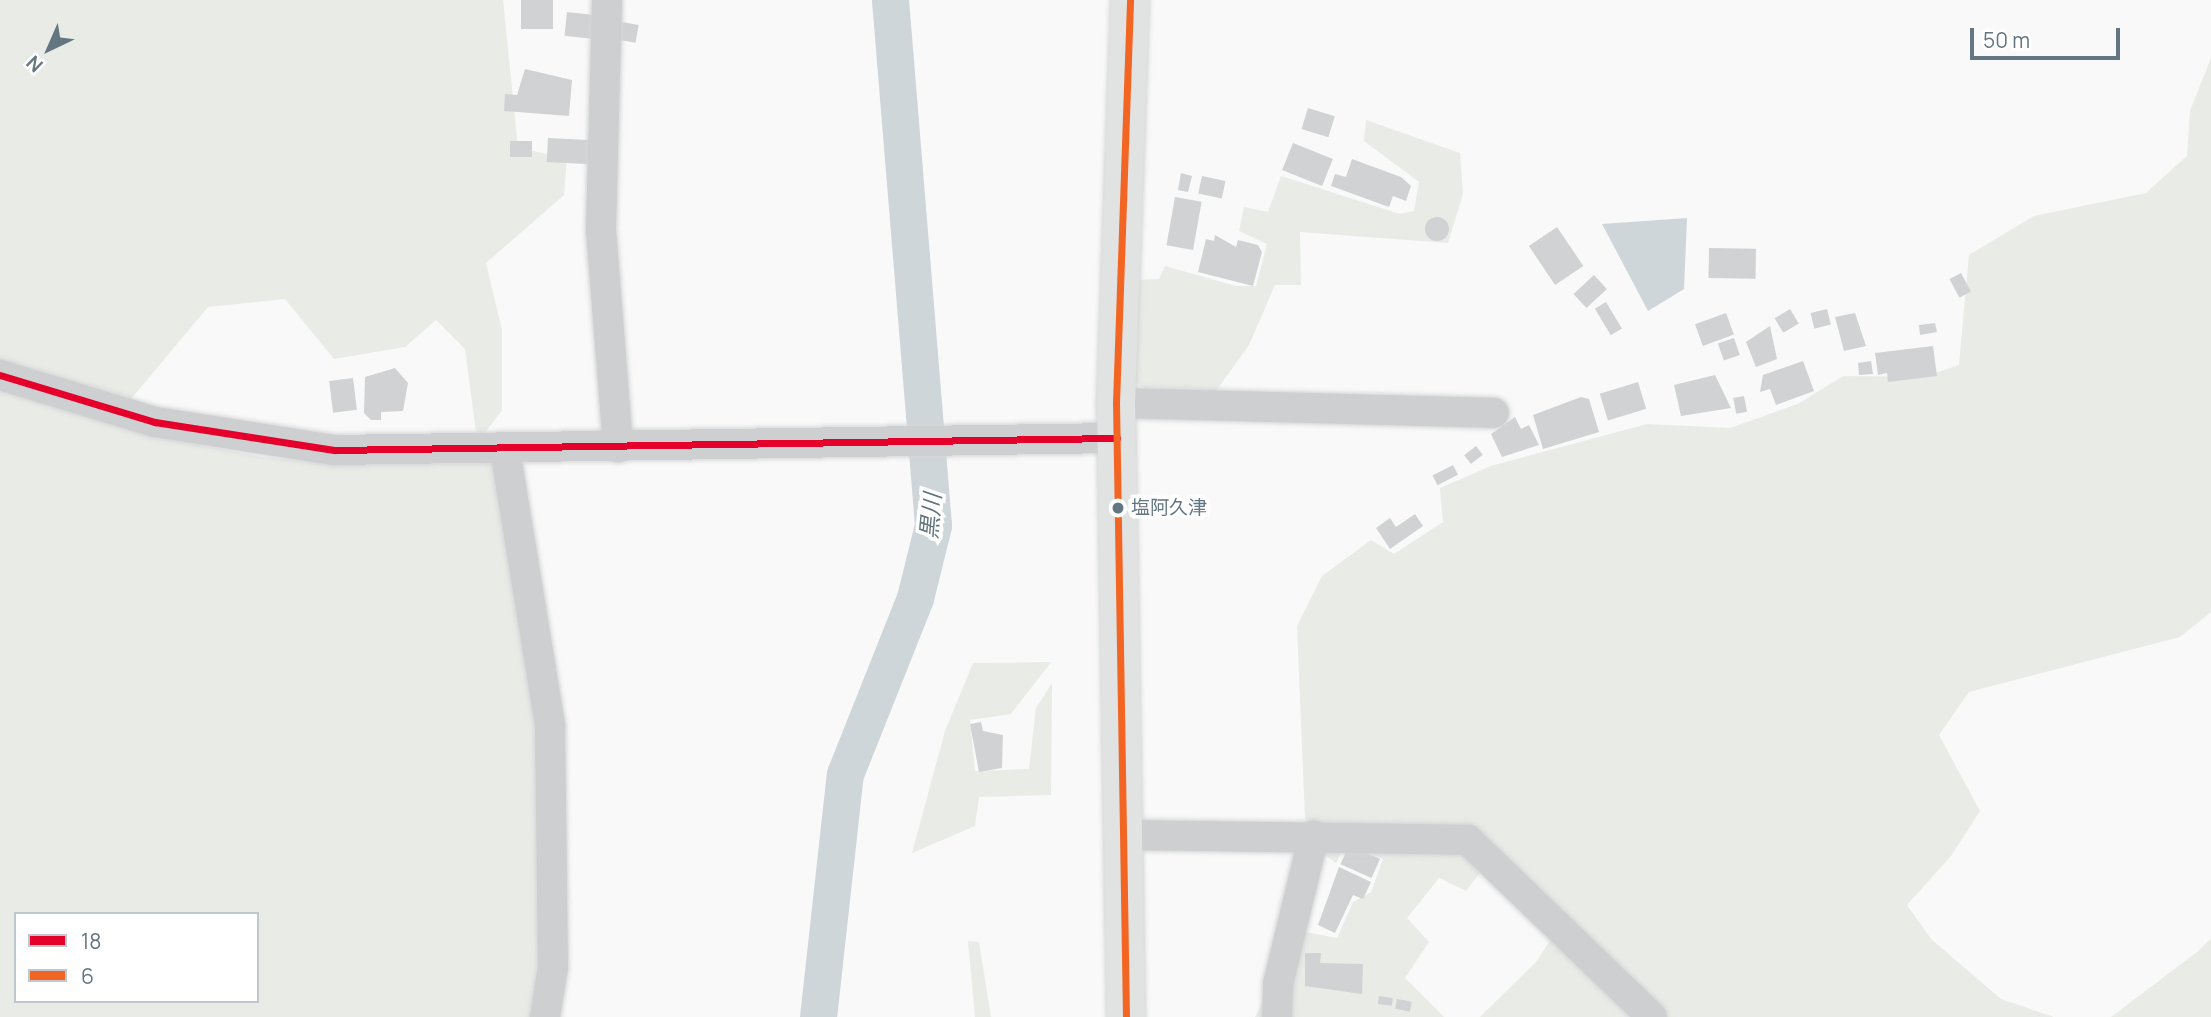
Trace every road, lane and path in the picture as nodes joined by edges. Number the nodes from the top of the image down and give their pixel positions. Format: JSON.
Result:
{"nodes":[{"id":1,"x":607,"y":0,"type":"edge"},
{"id":2,"x":1130,"y":0,"type":"edge"},
{"id":3,"x":0,"y":375,"type":"edge"},
{"id":4,"x":1494,"y":413,"type":"dead end"},
{"id":5,"x":1116,"y":421,"type":"junction"},
{"id":6,"x":618,"y":447,"type":"junction"},
{"id":7,"x":505,"y":450,"type":"junction"},
{"id":8,"x":1124,"y":835,"type":"junction"},
{"id":9,"x":1314,"y":835,"type":"junction"},
{"id":10,"x":545,"y":1017,"type":"edge"},
{"id":11,"x":1126,"y":1017,"type":"edge"},
{"id":12,"x":1277,"y":1017,"type":"edge"},
{"id":13,"x":1652,"y":1017,"type":"edge"}],
"edges":[{"from":1,"to":6,"type":"street"},
{"from":2,"to":5,"type":"main road"},
{"from":3,"to":7,"type":"street"},
{"from":4,"to":5,"type":"street"},
{"from":5,"to":6,"type":"street"},
{"from":5,"to":8,"type":"main road"},
{"from":6,"to":7,"type":"street"},
{"from":7,"to":10,"type":"street"},
{"from":8,"to":9,"type":"street"},
{"from":8,"to":11,"type":"main road"},
{"from":9,"to":12,"type":"street"},
{"from":9,"to":13,"type":"street"}]}
